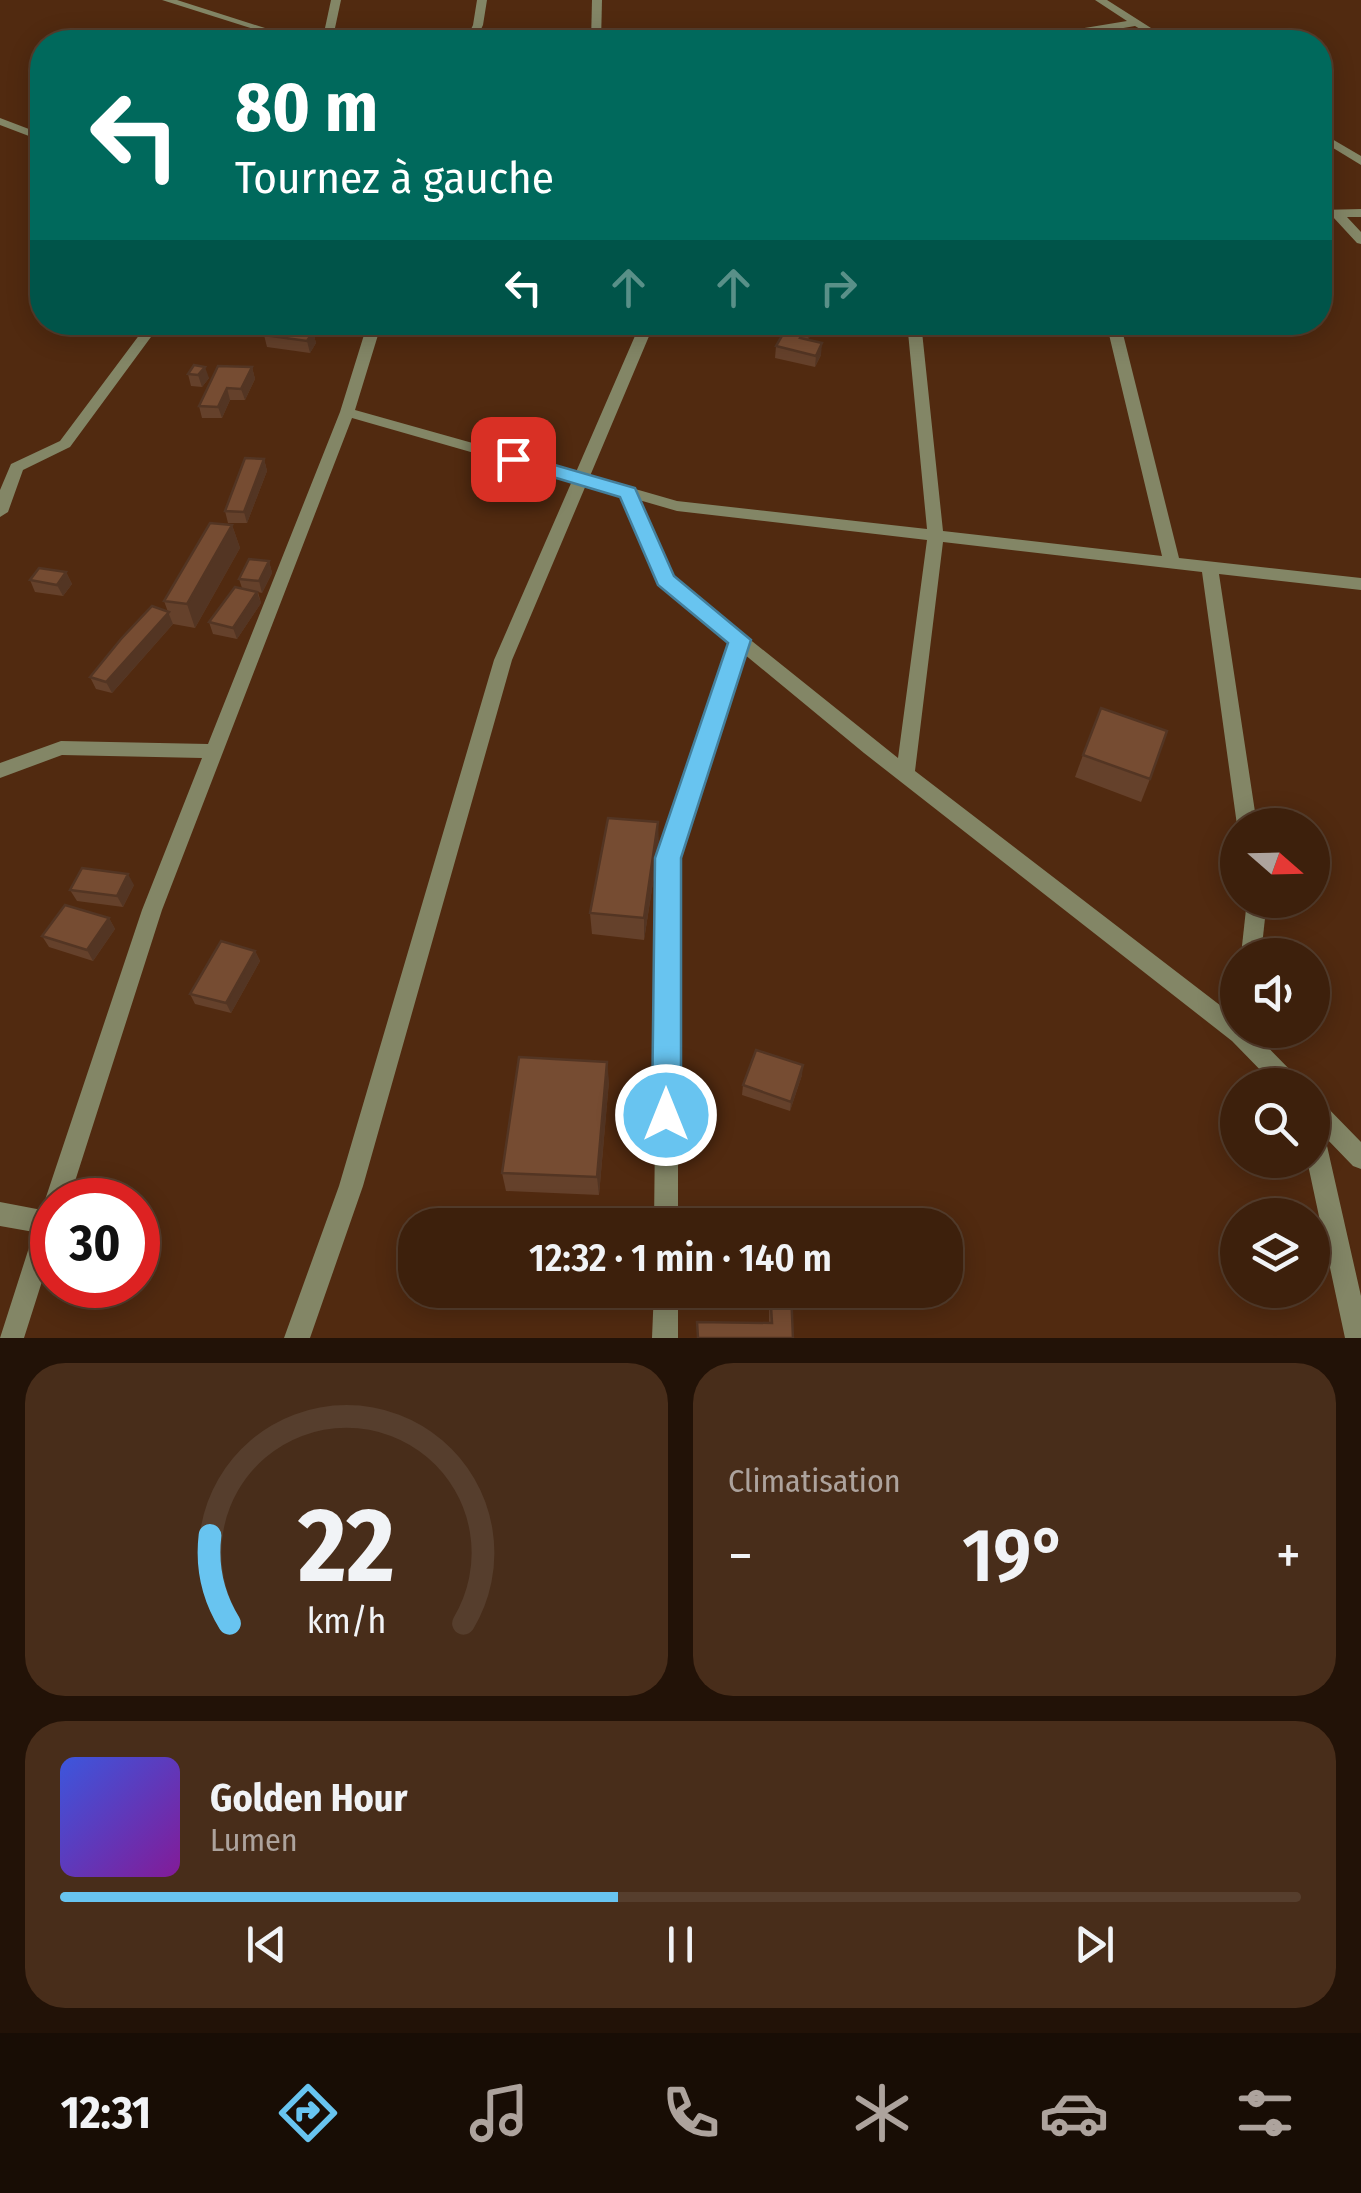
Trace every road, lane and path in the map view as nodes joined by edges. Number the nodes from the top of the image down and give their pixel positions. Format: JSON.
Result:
{"nodes":[{"id":1,"x":168,"y":0,"type":"edge"},
{"id":2,"x":336,"y":0,"type":"edge"},
{"id":3,"x":482,"y":0,"type":"edge"},
{"id":4,"x":597,"y":0,"type":"edge"},
{"id":5,"x":1100,"y":0,"type":"edge"},
{"id":6,"x":1136,"y":23,"type":"junction"},
{"id":7,"x":265,"y":30,"type":"edge"},
{"id":8,"x":330,"y":30,"type":"edge"},
{"id":9,"x":476,"y":30,"type":"edge"},
{"id":10,"x":596,"y":30,"type":"edge"},
{"id":11,"x":1091,"y":30,"type":"edge"},
{"id":12,"x":1148,"y":30,"type":"edge"},
{"id":13,"x":0,"y":121,"type":"edge"},
{"id":14,"x":30,"y":133,"type":"edge"},
{"id":15,"x":1332,"y":143,"type":"edge"},
{"id":16,"x":1361,"y":160,"type":"edge"},
{"id":17,"x":1361,"y":213,"type":"edge"},
{"id":18,"x":1332,"y":214,"type":"edge"},
{"id":19,"x":1337,"y":214,"type":"junction"},
{"id":20,"x":1361,"y":240,"type":"edge"},
{"id":21,"x":146,"y":335,"type":"edge"},
{"id":22,"x":371,"y":335,"type":"edge"},
{"id":23,"x":642,"y":335,"type":"edge"},
{"id":24,"x":915,"y":335,"type":"edge"},
{"id":25,"x":1116,"y":335,"type":"edge"},
{"id":26,"x":347,"y":412,"type":"junction"},
{"id":27,"x":8,"y":465,"type":"edge"},
{"id":28,"x":579,"y":478,"type":"junction"},
{"id":29,"x":628,"y":492,"type":"junction"},
{"id":30,"x":0,"y":512,"type":"edge"},
{"id":31,"x":936,"y":536,"type":"junction"},
{"id":32,"x":1172,"y":562,"type":"junction"},
{"id":33,"x":1210,"y":567,"type":"junction"},
{"id":34,"x":1361,"y":584,"type":"edge"},
{"id":35,"x":740,"y":640,"type":"junction"},
{"id":36,"x":215,"y":751,"type":"junction"},
{"id":37,"x":0,"y":771,"type":"edge"},
{"id":38,"x":905,"y":774,"type":"junction"},
{"id":39,"x":1245,"y":808,"type":"edge"},
{"id":40,"x":1220,"y":1017,"type":"edge"},
{"id":41,"x":1255,"y":1048,"type":"edge"},
{"id":42,"x":1274,"y":1068,"type":"edge"},
{"id":43,"x":1330,"y":1126,"type":"edge"},
{"id":44,"x":1361,"y":1158,"type":"edge"},
{"id":45,"x":64,"y":1178,"type":"edge"},
{"id":46,"x":1322,"y":1178,"type":"edge"},
{"id":47,"x":666,"y":1208,"type":"edge"},
{"id":48,"x":30,"y":1213,"type":"edge"},
{"id":49,"x":0,"y":1214,"type":"edge"},
{"id":50,"x":30,"y":1281,"type":"edge"},
{"id":51,"x":666,"y":1308,"type":"edge"},
{"id":52,"x":11,"y":1338,"type":"edge"},
{"id":53,"x":297,"y":1338,"type":"edge"},
{"id":54,"x":665,"y":1338,"type":"edge"},
{"id":55,"x":1358,"y":1338,"type":"edge"}],
"edges":[{"from":1,"to":7,"type":"street"},
{"from":2,"to":8,"type":"street"},
{"from":3,"to":9,"type":"street"},
{"from":4,"to":10,"type":"street"},
{"from":5,"to":6,"type":"street"},
{"from":6,"to":11,"type":"street"},
{"from":6,"to":12,"type":"street"},
{"from":13,"to":14,"type":"street"},
{"from":15,"to":16,"type":"street"},
{"from":17,"to":19,"type":"street"},
{"from":18,"to":19,"type":"street"},
{"from":19,"to":20,"type":"street"},
{"from":21,"to":27,"type":"street"},
{"from":22,"to":26,"type":"street"},
{"from":23,"to":28,"type":"street"},
{"from":24,"to":31,"type":"street"},
{"from":25,"to":32,"type":"street"},
{"from":26,"to":28,"type":"street"},
{"from":26,"to":36,"type":"street"},
{"from":27,"to":30,"type":"street"},
{"from":28,"to":29,"type":"street"},
{"from":28,"to":53,"type":"street"},
{"from":29,"to":31,"type":"street"},
{"from":29,"to":35,"type":"street"},
{"from":31,"to":32,"type":"street"},
{"from":31,"to":38,"type":"street"},
{"from":32,"to":33,"type":"street"},
{"from":33,"to":34,"type":"street"},
{"from":33,"to":39,"type":"street"},
{"from":35,"to":38,"type":"street"},
{"from":35,"to":47,"type":"street"},
{"from":36,"to":37,"type":"street"},
{"from":36,"to":45,"type":"street"},
{"from":38,"to":40,"type":"street"},
{"from":41,"to":42,"type":"street"},
{"from":43,"to":44,"type":"street"},
{"from":46,"to":55,"type":"street"},
{"from":48,"to":49,"type":"street"},
{"from":50,"to":52,"type":"street"},
{"from":51,"to":54,"type":"street"}]}
